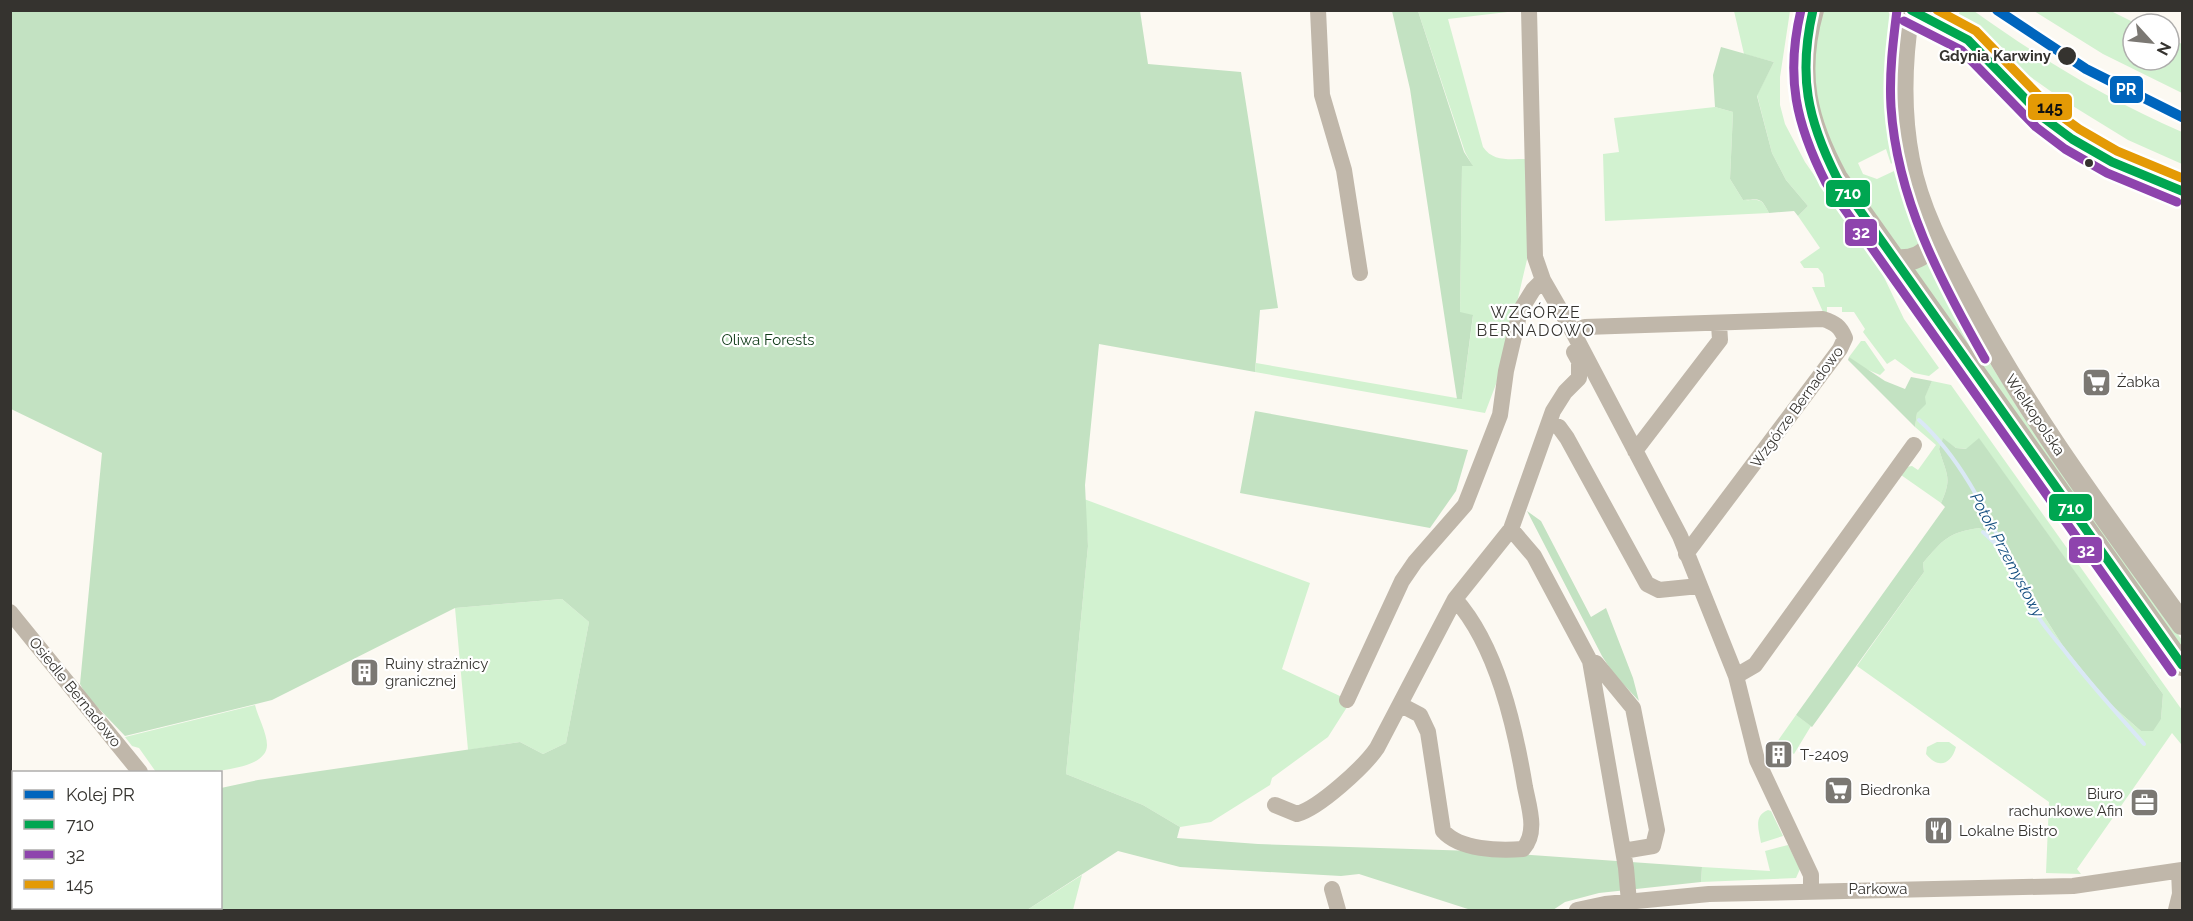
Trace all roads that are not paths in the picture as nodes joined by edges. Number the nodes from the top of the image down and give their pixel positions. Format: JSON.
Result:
{"nodes":[{"id":1,"x":1318,"y":10,"type":"edge"},
{"id":2,"x":1529,"y":10,"type":"edge"},
{"id":3,"x":1813,"y":10,"type":"edge"},
{"id":4,"x":1910,"y":10,"type":"edge"},
{"id":5,"x":2182,"y":191,"type":"edge"},
{"id":6,"x":1935,"y":240,"type":"junction"},
{"id":7,"x":1895,"y":260,"type":"junction"},
{"id":8,"x":1360,"y":273,"type":"dead end"},
{"id":9,"x":1543,"y":280,"type":"junction"},
{"id":10,"x":1719,"y":324,"type":"junction"},
{"id":11,"x":1573,"y":332,"type":"junction"},
{"id":12,"x":1550,"y":423,"type":"junction"},
{"id":13,"x":1914,"y":445,"type":"dead end"},
{"id":14,"x":1635,"y":452,"type":"junction"},
{"id":15,"x":1511,"y":529,"type":"junction"},
{"id":16,"x":1686,"y":554,"type":"junction"},
{"id":17,"x":1699,"y":586,"type":"junction"},
{"id":18,"x":1455,"y":599,"type":"junction"},
{"id":19,"x":10,"y":612,"type":"edge"},
{"id":20,"x":2182,"y":624,"type":"edge"},
{"id":21,"x":1590,"y":661,"type":"junction"},
{"id":22,"x":2182,"y":665,"type":"edge"},
{"id":23,"x":1736,"y":676,"type":"junction"},
{"id":24,"x":1347,"y":700,"type":"dead end"},
{"id":25,"x":1401,"y":705,"type":"junction"},
{"id":26,"x":139,"y":771,"type":"edge"},
{"id":27,"x":1275,"y":805,"type":"dead end"},
{"id":28,"x":1623,"y":851,"type":"junction"},
{"id":29,"x":2181,"y":871,"type":"edge"},
{"id":30,"x":1332,"y":889,"type":"dead end"},
{"id":31,"x":1811,"y":890,"type":"junction"},
{"id":32,"x":1629,"y":902,"type":"junction"},
{"id":33,"x":1338,"y":910,"type":"edge"},
{"id":34,"x":1577,"y":910,"type":"edge"},
{"id":35,"x":2176,"y":910,"type":"edge"}],
"edges":[{"from":1,"to":8,"type":"street"},
{"from":2,"to":9,"type":"street"},
{"from":3,"to":7,"type":"main road","name":"Wielkopolska"},
{"from":4,"to":5,"type":"street"},
{"from":4,"to":6,"type":"main road","name":"Wielkopolska"},
{"from":6,"to":7,"type":"main road"},
{"from":6,"to":20,"type":"main road","name":"Wielkopolska"},
{"from":7,"to":22,"type":"main road","name":"Wielkopolska"},
{"from":9,"to":11,"type":"street"},
{"from":9,"to":24,"type":"street"},
{"from":10,"to":11,"type":"street","name":"Wzgórze Bernadowo"},
{"from":10,"to":14,"type":"street"},
{"from":10,"to":16,"type":"street","name":"Wzgórze Bernadowo"},
{"from":11,"to":12,"type":"street"},
{"from":11,"to":14,"type":"street"},
{"from":12,"to":15,"type":"street"},
{"from":12,"to":17,"type":"street"},
{"from":13,"to":23,"type":"street"},
{"from":14,"to":16,"type":"street"},
{"from":15,"to":18,"type":"street"},
{"from":15,"to":21,"type":"street"},
{"from":16,"to":17,"type":"street"},
{"from":17,"to":23,"type":"street"},
{"from":18,"to":25,"type":"street"},
{"from":18,"to":25,"type":"street"},
{"from":19,"to":26,"type":"street","name":"Osiedle Bernadowo"},
{"from":21,"to":28,"type":"street"},
{"from":21,"to":28,"type":"street"},
{"from":23,"to":31,"type":"street"},
{"from":25,"to":27,"type":"street"},
{"from":28,"to":32,"type":"street"},
{"from":29,"to":31,"type":"street","name":"Parkowa"},
{"from":29,"to":35,"type":"street","name":"Parkowa"},
{"from":30,"to":33,"type":"street"},
{"from":31,"to":32,"type":"street","name":"Parkowa"},
{"from":32,"to":34,"type":"street","name":"Parkowa"}]}
